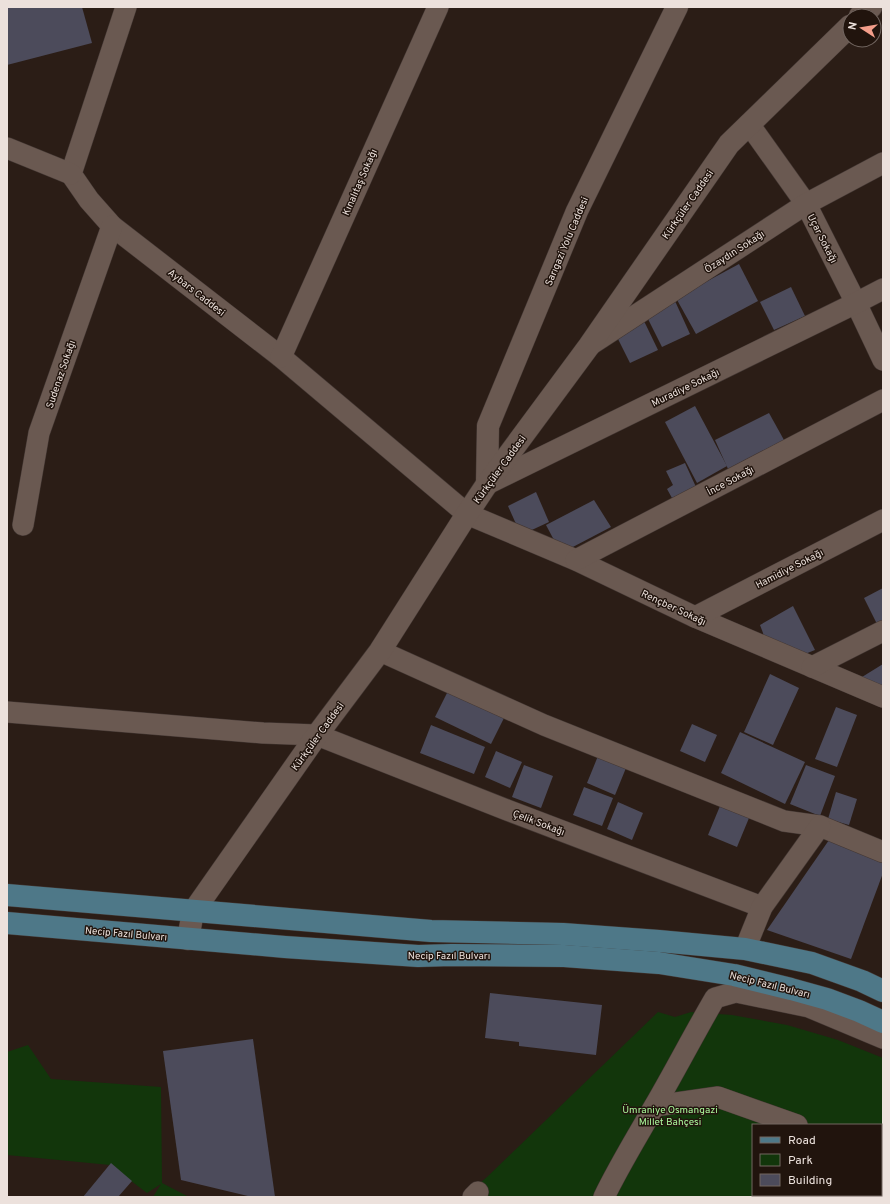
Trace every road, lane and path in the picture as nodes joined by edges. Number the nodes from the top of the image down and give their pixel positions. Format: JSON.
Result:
{"nodes":[{"id":1,"x":126,"y":7,"type":"edge"},
{"id":2,"x":438,"y":7,"type":"edge"},
{"id":3,"x":677,"y":7,"type":"edge"},
{"id":4,"x":842,"y":34,"type":"edge"},
{"id":5,"x":749,"y":124,"type":"junction"},
{"id":6,"x":7,"y":148,"type":"edge"},
{"id":7,"x":883,"y":163,"type":"edge"},
{"id":8,"x":71,"y":174,"type":"junction"},
{"id":9,"x":806,"y":204,"type":"junction"},
{"id":10,"x":112,"y":226,"type":"junction"},
{"id":11,"x":883,"y":289,"type":"edge"},
{"id":12,"x":856,"y":304,"type":"junction"},
{"id":13,"x":589,"y":346,"type":"junction"},
{"id":14,"x":281,"y":357,"type":"junction"},
{"id":15,"x":883,"y":360,"type":"edge"},
{"id":16,"x":883,"y":400,"type":"edge"},
{"id":17,"x":487,"y":484,"type":"junction"},
{"id":18,"x":467,"y":514,"type":"junction"},
{"id":19,"x":883,"y":520,"type":"edge"},
{"id":20,"x":23,"y":526,"type":"dead end"},
{"id":21,"x":576,"y":560,"type":"junction"},
{"id":22,"x":695,"y":617,"type":"junction"},
{"id":23,"x":883,"y":631,"type":"edge"},
{"id":24,"x":380,"y":651,"type":"junction"},
{"id":25,"x":812,"y":668,"type":"junction"},
{"id":26,"x":883,"y":697,"type":"edge"},
{"id":27,"x":7,"y":712,"type":"edge"},
{"id":28,"x":317,"y":735,"type":"junction"},
{"id":29,"x":820,"y":826,"type":"junction"},
{"id":30,"x":883,"y":852,"type":"edge"},
{"id":31,"x":7,"y":895,"type":"edge"},
{"id":32,"x":762,"y":907,"type":"junction"},
{"id":33,"x":193,"y":912,"type":"junction"},
{"id":34,"x":7,"y":923,"type":"edge"},
{"id":35,"x":188,"y":939,"type":"junction"},
{"id":36,"x":745,"y":949,"type":"junction"},
{"id":37,"x":883,"y":991,"type":"edge"},
{"id":38,"x":883,"y":1022,"type":"edge"},
{"id":39,"x":883,"y":1038,"type":"edge"},
{"id":40,"x":654,"y":1106,"type":"junction"},
{"id":41,"x":794,"y":1124,"type":"edge"},
{"id":42,"x":604,"y":1197,"type":"edge"}],
"edges":[{"from":1,"to":8,"type":"street"},
{"from":2,"to":14,"type":"street","name":"Kınalıtaş Sokağı"},
{"from":3,"to":17,"type":"main road","name":"Sarıgazi Yolu Caddesi"},
{"from":4,"to":5,"type":"main road","name":"Kürkçüler Caddesi"},
{"from":5,"to":9,"type":"street","name":"Uçar Sokağı"},
{"from":5,"to":13,"type":"main road","name":"Kürkçüler Caddesi"},
{"from":6,"to":8,"type":"street"},
{"from":7,"to":9,"type":"street","name":"Özaydın Sokağı"},
{"from":8,"to":10,"type":"street","name":"Aybars Caddesi"},
{"from":9,"to":12,"type":"street","name":"Uçar Sokağı"},
{"from":9,"to":13,"type":"street","name":"Özaydın Sokağı"},
{"from":10,"to":14,"type":"street","name":"Aybars Caddesi"},
{"from":10,"to":20,"type":"street","name":"Sudenaz Sokağı"},
{"from":11,"to":12,"type":"street","name":"Muradiye Sokağı"},
{"from":12,"to":15,"type":"street","name":"Uçar Sokağı"},
{"from":12,"to":17,"type":"street","name":"Muradiye Sokağı"},
{"from":13,"to":17,"type":"main road","name":"Kürkçüler Caddesi"},
{"from":14,"to":18,"type":"street","name":"Aybars Caddesi"},
{"from":16,"to":21,"type":"street","name":"İnce Sokağı"},
{"from":17,"to":18,"type":"main road","name":"Kürkçüler Caddesi"},
{"from":18,"to":21,"type":"street","name":"Rençber Sokağı"},
{"from":18,"to":24,"type":"main road","name":"Kürkçüler Caddesi"},
{"from":19,"to":22,"type":"street","name":"Hamidiye Sokağı"},
{"from":21,"to":22,"type":"street","name":"Rençber Sokağı"},
{"from":22,"to":25,"type":"street","name":"Rençber Sokağı"},
{"from":23,"to":25,"type":"street"},
{"from":24,"to":28,"type":"main road","name":"Kürkçüler Caddesi"},
{"from":24,"to":29,"type":"street"},
{"from":25,"to":26,"type":"street","name":"Rençber Sokağı"},
{"from":27,"to":28,"type":"street","name":"Çelik Sokağı"},
{"from":28,"to":32,"type":"street","name":"Çelik Sokağı"},
{"from":28,"to":33,"type":"main road","name":"Kürkçüler Caddesi"},
{"from":29,"to":30,"type":"street"},
{"from":29,"to":32,"type":"street"},
{"from":31,"to":33,"type":"main road"},
{"from":32,"to":36,"type":"street"},
{"from":33,"to":35,"type":"main road","name":"Kürkçüler Caddesi"},
{"from":33,"to":36,"type":"main road"},
{"from":34,"to":35,"type":"main road","name":"Necip Fazıl Bulvarı"},
{"from":35,"to":38,"type":"main road","name":"Necip Fazıl Bulvarı"},
{"from":36,"to":37,"type":"main road"},
{"from":39,"to":40,"type":"street"},
{"from":40,"to":41,"type":"street"},
{"from":40,"to":42,"type":"street"}]}
